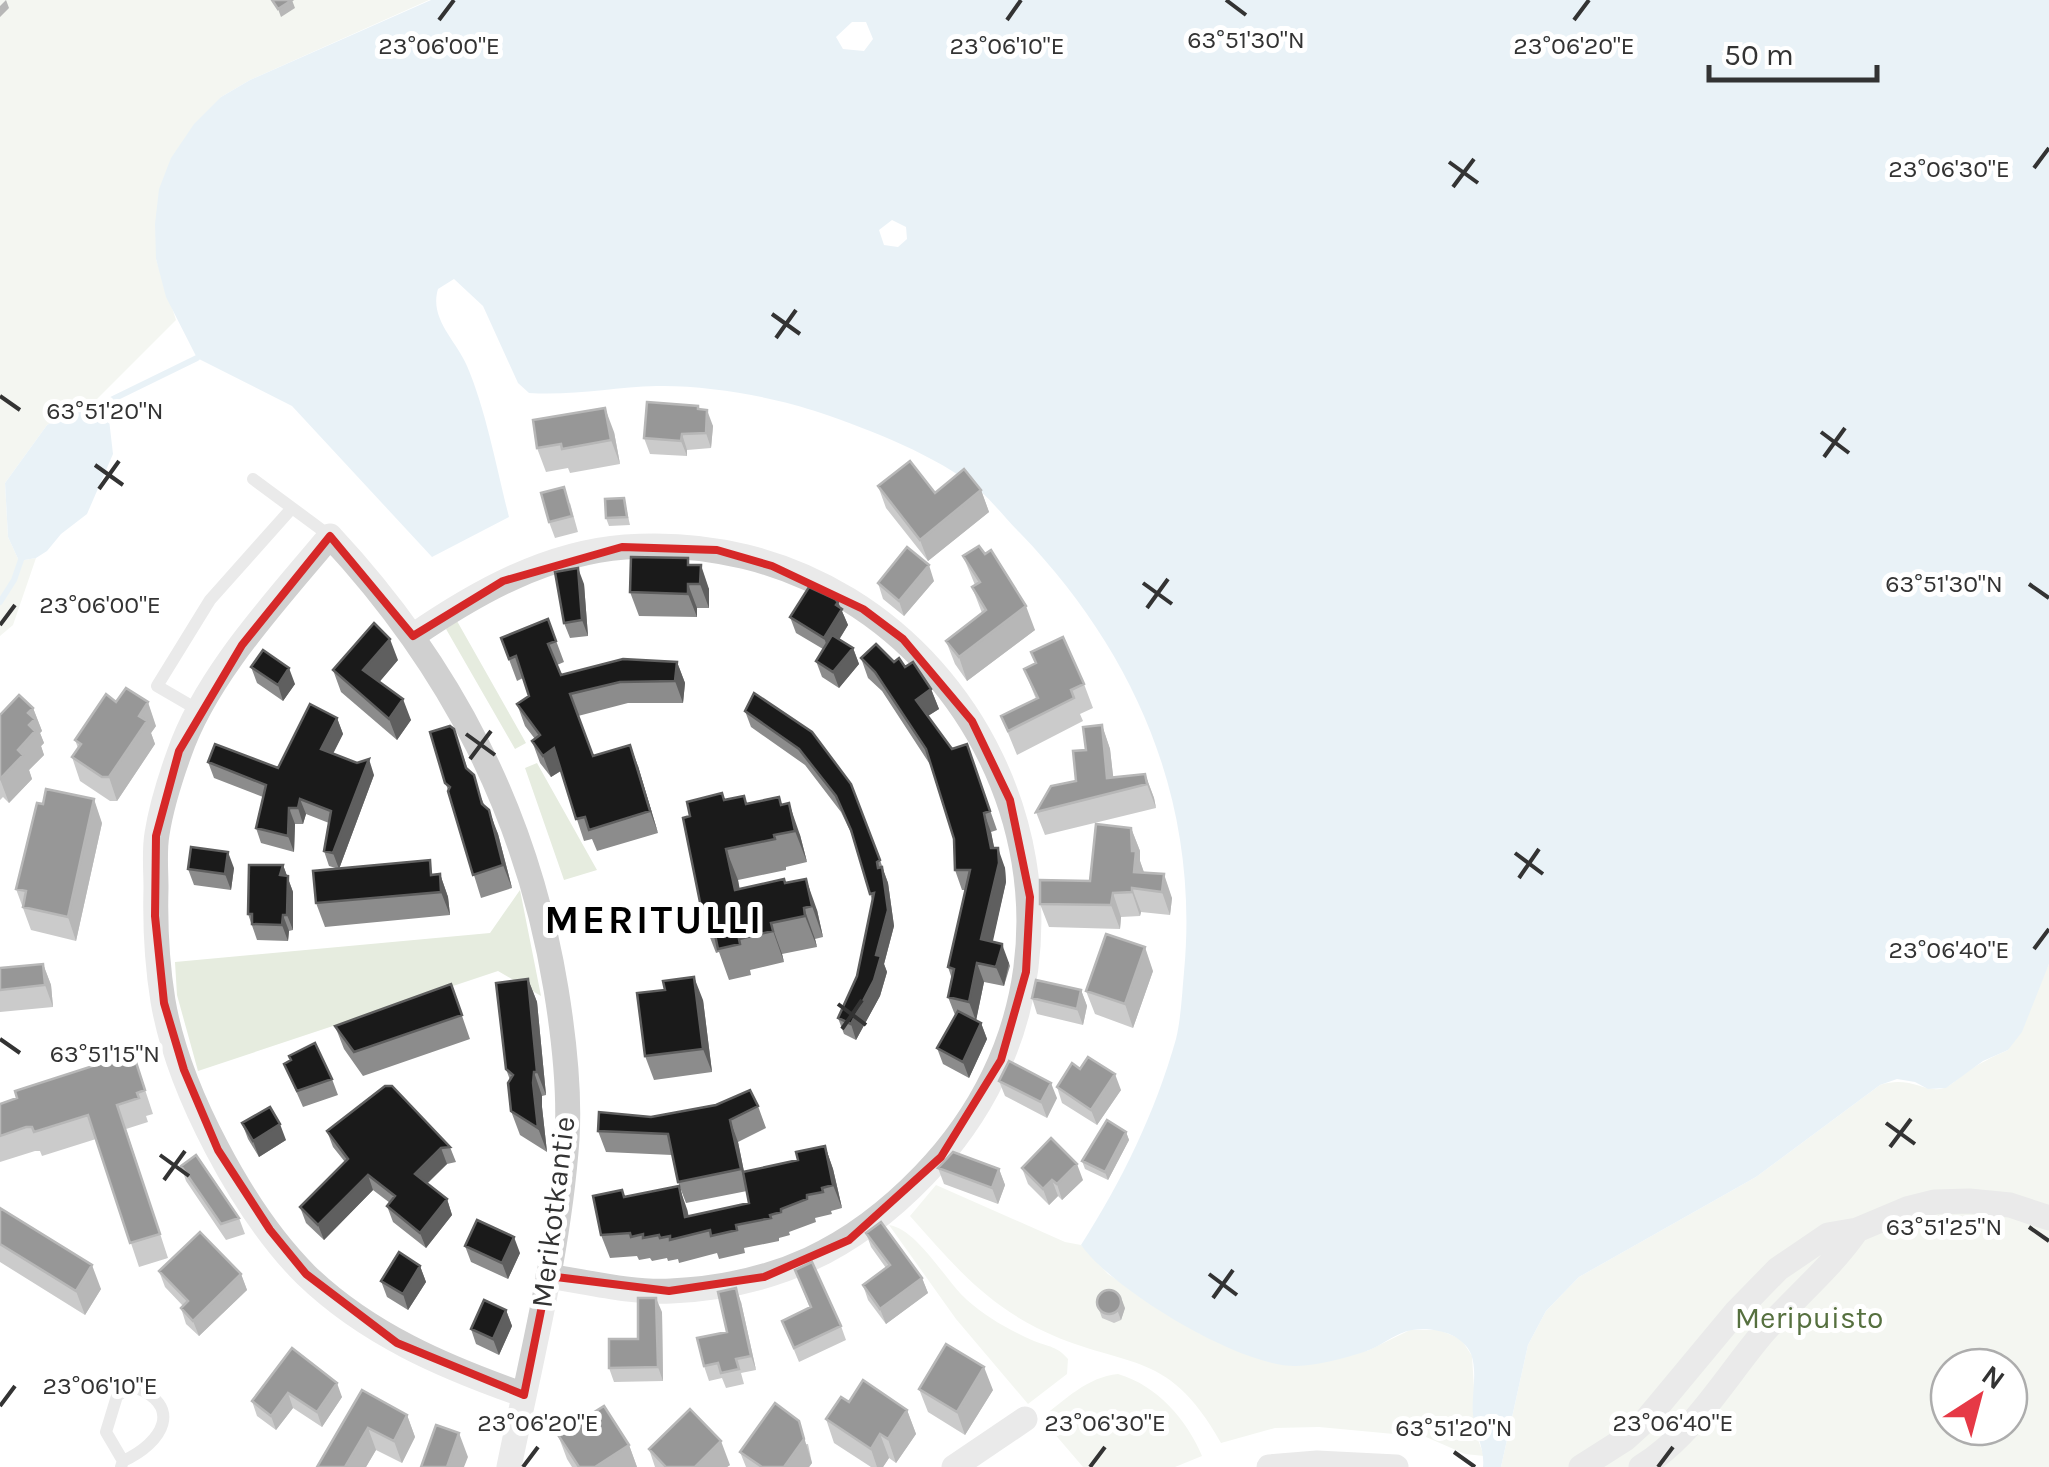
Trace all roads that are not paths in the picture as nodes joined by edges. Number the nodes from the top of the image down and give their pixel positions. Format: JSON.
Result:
{"nodes":[{"id":1,"x":254,"y":479,"type":"dead end"},
{"id":2,"x":292,"y":508,"type":"junction"},
{"id":3,"x":330,"y":536,"type":"junction"},
{"id":4,"x":413,"y":636,"type":"junction"},
{"id":5,"x":200,"y":710,"type":"junction"},
{"id":6,"x":2049,"y":1218,"type":"edge"},
{"id":7,"x":1857,"y":1230,"type":"junction"},
{"id":8,"x":548,"y":1276,"type":"junction"},
{"id":9,"x":524,"y":1395,"type":"junction"},
{"id":10,"x":1025,"y":1419,"type":"dead end"},
{"id":11,"x":122,"y":1464,"type":"edge"},
{"id":12,"x":509,"y":1467,"type":"edge"},
{"id":13,"x":954,"y":1467,"type":"edge"},
{"id":14,"x":1269,"y":1467,"type":"edge"},
{"id":15,"x":1396,"y":1467,"type":"edge"},
{"id":16,"x":1581,"y":1467,"type":"edge"},
{"id":17,"x":1641,"y":1467,"type":"edge"}],
"edges":[{"from":1,"to":2,"type":"lane"},
{"from":2,"to":3,"type":"lane"},
{"from":2,"to":5,"type":"lane"},
{"from":3,"to":4,"type":"street","name":"Merikotkantie"},
{"from":3,"to":5,"type":"street"},
{"from":4,"to":8,"type":"street","name":"Merikotkantie"},
{"from":4,"to":8,"type":"street"},
{"from":5,"to":9,"type":"street"},
{"from":6,"to":7,"type":"street"},
{"from":7,"to":16,"type":"street"},
{"from":7,"to":17,"type":"street"},
{"from":8,"to":9,"type":"street","name":"Merikotkantie"},
{"from":9,"to":12,"type":"street","name":"Merikotkantie"},
{"from":10,"to":13,"type":"street"},
{"from":11,"to":11,"type":"lane"},
{"from":14,"to":15,"type":"street"}]}
